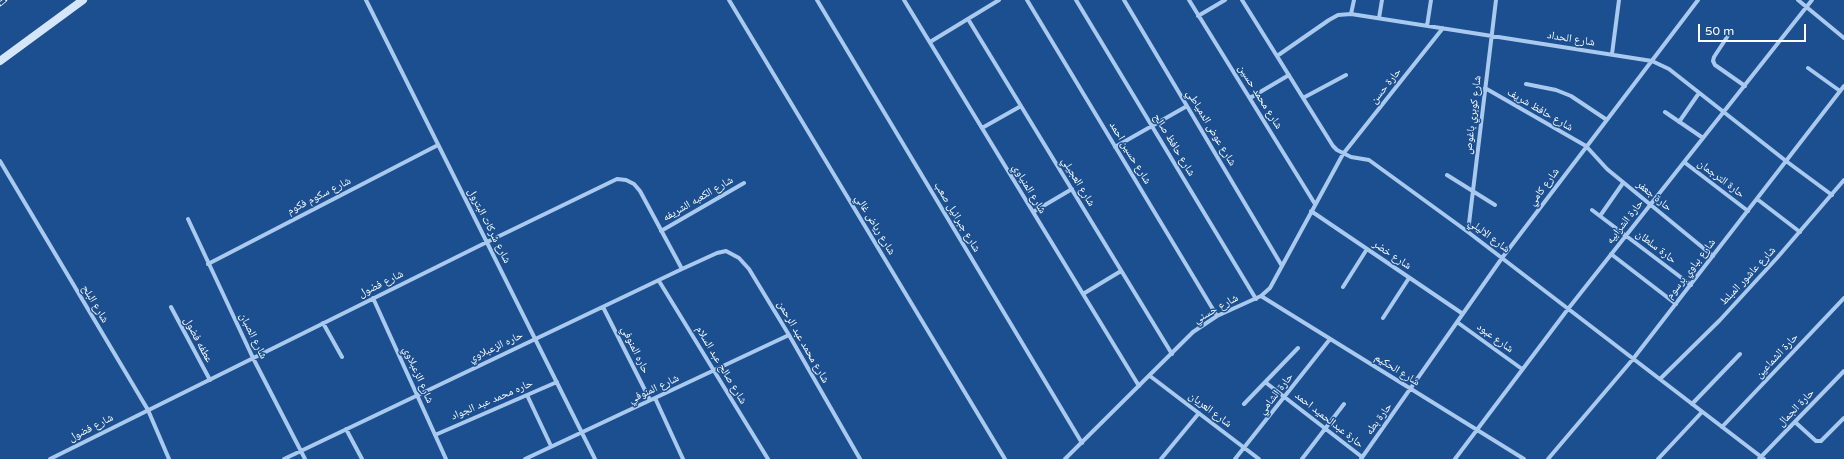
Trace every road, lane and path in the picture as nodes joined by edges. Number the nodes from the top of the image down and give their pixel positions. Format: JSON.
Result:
{"nodes":[{"id":1,"x":83,"y":0,"type":"edge"},
{"id":2,"x":366,"y":0,"type":"edge"},
{"id":3,"x":729,"y":0,"type":"edge"},
{"id":4,"x":817,"y":0,"type":"edge"},
{"id":5,"x":904,"y":0,"type":"edge"},
{"id":6,"x":999,"y":0,"type":"edge"},
{"id":7,"x":1027,"y":0,"type":"edge"},
{"id":8,"x":1076,"y":0,"type":"edge"},
{"id":9,"x":1124,"y":0,"type":"edge"},
{"id":10,"x":1189,"y":0,"type":"edge"},
{"id":11,"x":1225,"y":0,"type":"edge"},
{"id":12,"x":1242,"y":0,"type":"edge"},
{"id":13,"x":1354,"y":0,"type":"edge"},
{"id":14,"x":1382,"y":0,"type":"edge"},
{"id":15,"x":1431,"y":0,"type":"edge"},
{"id":16,"x":1496,"y":0,"type":"edge"},
{"id":17,"x":1619,"y":0,"type":"edge"},
{"id":18,"x":1698,"y":0,"type":"edge"},
{"id":19,"x":1798,"y":0,"type":"edge"},
{"id":20,"x":1812,"y":0,"type":"edge"},
{"id":21,"x":1807,"y":7,"type":"junction"},
{"id":22,"x":1351,"y":14,"type":"junction"},
{"id":23,"x":1198,"y":16,"type":"junction"},
{"id":24,"x":1380,"y":18,"type":"junction"},
{"id":25,"x":968,"y":19,"type":"junction"},
{"id":26,"x":1427,"y":26,"type":"junction"},
{"id":27,"x":1444,"y":28,"type":"junction"},
{"id":28,"x":1731,"y":31,"type":"dead end"},
{"id":29,"x":1491,"y":36,"type":"junction"},
{"id":30,"x":1844,"y":38,"type":"edge"},
{"id":31,"x":930,"y":42,"type":"junction"},
{"id":32,"x":1612,"y":54,"type":"junction"},
{"id":33,"x":1277,"y":56,"type":"junction"},
{"id":34,"x":1652,"y":60,"type":"junction"},
{"id":35,"x":0,"y":61,"type":"edge"},
{"id":36,"x":1808,"y":68,"type":"dead end"},
{"id":37,"x":1289,"y":75,"type":"junction"},
{"id":38,"x":1346,"y":75,"type":"dead end"},
{"id":39,"x":1526,"y":84,"type":"dead end"},
{"id":40,"x":1745,"y":86,"type":"junction"},
{"id":41,"x":1844,"y":86,"type":"edge"},
{"id":42,"x":1485,"y":88,"type":"junction"},
{"id":43,"x":1840,"y":91,"type":"junction"},
{"id":44,"x":1699,"y":93,"type":"junction"},
{"id":45,"x":1250,"y":98,"type":"junction"},
{"id":46,"x":1303,"y":98,"type":"junction"},
{"id":47,"x":1021,"y":106,"type":"junction"},
{"id":48,"x":1187,"y":106,"type":"junction"},
{"id":49,"x":1665,"y":112,"type":"dead end"},
{"id":50,"x":1724,"y":112,"type":"junction"},
{"id":51,"x":1607,"y":120,"type":"junction"},
{"id":52,"x":1679,"y":122,"type":"junction"},
{"id":53,"x":1152,"y":126,"type":"junction"},
{"id":54,"x":982,"y":128,"type":"junction"},
{"id":55,"x":1703,"y":138,"type":"junction"},
{"id":56,"x":438,"y":145,"type":"junction"},
{"id":57,"x":1586,"y":146,"type":"junction"},
{"id":58,"x":1115,"y":147,"type":"junction"},
{"id":59,"x":1343,"y":154,"type":"junction"},
{"id":60,"x":0,"y":161,"type":"edge"},
{"id":61,"x":1786,"y":161,"type":"junction"},
{"id":62,"x":1684,"y":162,"type":"junction"},
{"id":63,"x":1447,"y":175,"type":"dead end"},
{"id":64,"x":1844,"y":180,"type":"edge"},
{"id":65,"x":744,"y":183,"type":"dead end"},
{"id":66,"x":1623,"y":183,"type":"junction"},
{"id":67,"x":1072,"y":189,"type":"junction"},
{"id":68,"x":1473,"y":191,"type":"junction"},
{"id":69,"x":1832,"y":195,"type":"junction"},
{"id":70,"x":1757,"y":199,"type":"junction"},
{"id":71,"x":1315,"y":204,"type":"junction"},
{"id":72,"x":1495,"y":205,"type":"dead end"},
{"id":73,"x":1650,"y":205,"type":"junction"},
{"id":74,"x":1592,"y":210,"type":"dead end"},
{"id":75,"x":1311,"y":211,"type":"junction"},
{"id":76,"x":1748,"y":211,"type":"junction"},
{"id":77,"x":1033,"y":212,"type":"junction"},
{"id":78,"x":1600,"y":216,"type":"junction"},
{"id":79,"x":188,"y":219,"type":"dead end"},
{"id":80,"x":661,"y":231,"type":"junction"},
{"id":81,"x":1468,"y":232,"type":"junction"},
{"id":82,"x":1800,"y":232,"type":"junction"},
{"id":83,"x":1626,"y":236,"type":"junction"},
{"id":84,"x":487,"y":242,"type":"junction"},
{"id":85,"x":1367,"y":249,"type":"junction"},
{"id":86,"x":717,"y":253,"type":"joint"},
{"id":87,"x":1611,"y":254,"type":"junction"},
{"id":88,"x":1713,"y":256,"type":"junction"},
{"id":89,"x":1502,"y":258,"type":"junction"},
{"id":90,"x":208,"y":264,"type":"junction"},
{"id":91,"x":1282,"y":266,"type":"junction"},
{"id":92,"x":682,"y":269,"type":"junction"},
{"id":93,"x":1121,"y":271,"type":"junction"},
{"id":94,"x":1409,"y":278,"type":"junction"},
{"id":95,"x":659,"y":280,"type":"junction"},
{"id":96,"x":1691,"y":285,"type":"junction"},
{"id":97,"x":1343,"y":287,"type":"dead end"},
{"id":98,"x":1083,"y":294,"type":"junction"},
{"id":99,"x":1261,"y":296,"type":"junction"},
{"id":100,"x":373,"y":298,"type":"junction"},
{"id":101,"x":1844,"y":298,"type":"edge"},
{"id":102,"x":1256,"y":299,"type":"junction"},
{"id":103,"x":1676,"y":304,"type":"junction"},
{"id":104,"x":171,"y":307,"type":"dead end"},
{"id":105,"x":603,"y":307,"type":"junction"},
{"id":106,"x":1568,"y":309,"type":"junction"},
{"id":107,"x":1463,"y":314,"type":"junction"},
{"id":108,"x":1217,"y":316,"type":"junction"},
{"id":109,"x":1383,"y":318,"type":"dead end"},
{"id":110,"x":1457,"y":322,"type":"junction"},
{"id":111,"x":323,"y":323,"type":"junction"},
{"id":112,"x":790,"y":335,"type":"junction"},
{"id":113,"x":535,"y":339,"type":"junction"},
{"id":114,"x":1330,"y":339,"type":"junction"},
{"id":115,"x":1298,"y":348,"type":"dead end"},
{"id":116,"x":1172,"y":354,"type":"junction"},
{"id":117,"x":1740,"y":354,"type":"dead end"},
{"id":118,"x":342,"y":357,"type":"dead end"},
{"id":119,"x":254,"y":358,"type":"junction"},
{"id":120,"x":1633,"y":359,"type":"junction"},
{"id":121,"x":1522,"y":369,"type":"junction"},
{"id":122,"x":714,"y":370,"type":"junction"},
{"id":123,"x":1844,"y":371,"type":"edge"},
{"id":124,"x":1150,"y":376,"type":"junction"},
{"id":125,"x":210,"y":380,"type":"junction"},
{"id":126,"x":1660,"y":380,"type":"junction"},
{"id":127,"x":557,"y":382,"type":"junction"},
{"id":128,"x":1265,"y":382,"type":"junction"},
{"id":129,"x":1139,"y":386,"type":"junction"},
{"id":130,"x":1411,"y":389,"type":"junction"},
{"id":131,"x":417,"y":395,"type":"junction"},
{"id":132,"x":528,"y":395,"type":"junction"},
{"id":133,"x":1284,"y":397,"type":"junction"},
{"id":134,"x":655,"y":398,"type":"junction"},
{"id":135,"x":650,"y":400,"type":"junction"},
{"id":136,"x":1244,"y":404,"type":"dead end"},
{"id":137,"x":1344,"y":404,"type":"dead end"},
{"id":138,"x":1692,"y":404,"type":"junction"},
{"id":139,"x":148,"y":410,"type":"junction"},
{"id":140,"x":1702,"y":412,"type":"junction"},
{"id":141,"x":1198,"y":413,"type":"junction"},
{"id":142,"x":1844,"y":418,"type":"edge"},
{"id":143,"x":1795,"y":422,"type":"junction"},
{"id":144,"x":1722,"y":427,"type":"junction"},
{"id":145,"x":1325,"y":428,"type":"junction"},
{"id":146,"x":346,"y":429,"type":"junction"},
{"id":147,"x":1477,"y":430,"type":"junction"},
{"id":148,"x":582,"y":432,"type":"junction"},
{"id":149,"x":435,"y":435,"type":"junction"},
{"id":150,"x":1082,"y":443,"type":"junction"},
{"id":151,"x":551,"y":446,"type":"junction"},
{"id":152,"x":1244,"y":448,"type":"junction"},
{"id":153,"x":300,"y":450,"type":"junction"},
{"id":154,"x":1362,"y":458,"type":"edge"},
{"id":155,"x":1761,"y":458,"type":"edge"},
{"id":156,"x":50,"y":459,"type":"edge"},
{"id":157,"x":169,"y":459,"type":"edge"},
{"id":158,"x":284,"y":459,"type":"edge"},
{"id":159,"x":305,"y":459,"type":"edge"},
{"id":160,"x":362,"y":459,"type":"edge"},
{"id":161,"x":446,"y":459,"type":"edge"},
{"id":162,"x":525,"y":459,"type":"edge"},
{"id":163,"x":595,"y":459,"type":"edge"},
{"id":164,"x":683,"y":459,"type":"edge"},
{"id":165,"x":768,"y":459,"type":"edge"},
{"id":166,"x":860,"y":459,"type":"edge"},
{"id":167,"x":1005,"y":459,"type":"edge"},
{"id":168,"x":1065,"y":459,"type":"edge"},
{"id":169,"x":1161,"y":459,"type":"edge"},
{"id":170,"x":1235,"y":459,"type":"edge"},
{"id":171,"x":1259,"y":459,"type":"edge"},
{"id":172,"x":1302,"y":459,"type":"edge"},
{"id":173,"x":1455,"y":459,"type":"edge"},
{"id":174,"x":1524,"y":459,"type":"edge"},
{"id":175,"x":1548,"y":459,"type":"edge"},
{"id":176,"x":1658,"y":459,"type":"edge"}],
"edges":[{"from":1,"to":35,"type":"main road"},
{"from":2,"to":56,"type":"street","name":"شارع شركات البترول"},
{"from":3,"to":167,"type":"street","name":"شارع رياض غالي"},
{"from":4,"to":150,"type":"street","name":"شارع جبرائيل صعب"},
{"from":5,"to":31,"type":"street","name":"شارع المنياوي"},
{"from":6,"to":25,"type":"street"},
{"from":7,"to":58,"type":"street","name":"شارع حسين احمد"},
{"from":8,"to":53,"type":"street","name":"شارع حافظ صالح"},
{"from":9,"to":48,"type":"street","name":"شارع عوض الدمياطي"},
{"from":10,"to":23,"type":"street","name":"شارع محمد حسين"},
{"from":11,"to":23,"type":"street"},
{"from":12,"to":33,"type":"street"},
{"from":13,"to":22,"type":"street"},
{"from":14,"to":24,"type":"street"},
{"from":15,"to":26,"type":"street"},
{"from":16,"to":29,"type":"street","name":"شارع كوبري باغوص"},
{"from":17,"to":32,"type":"street"},
{"from":18,"to":34,"type":"street","name":"شارع كامي"},
{"from":19,"to":21,"type":"street"},
{"from":20,"to":21,"type":"street","name":"حارة الشرابيه"},
{"from":21,"to":30,"type":"street"},
{"from":21,"to":40,"type":"street","name":"حارة الشرابيه"},
{"from":22,"to":24,"type":"street","name":"شارع الحداد"},
{"from":22,"to":33,"type":"street","name":"شارع الحداد"},
{"from":23,"to":45,"type":"street","name":"شارع محمد حسين"},
{"from":24,"to":26,"type":"street","name":"شارع الحداد"},
{"from":25,"to":31,"type":"street"},
{"from":25,"to":47,"type":"street","name":"شارع العجيلي"},
{"from":26,"to":27,"type":"street","name":"شارع الحداد"},
{"from":27,"to":29,"type":"street","name":"شارع الحداد"},
{"from":27,"to":59,"type":"street","name":"حارة حسن"},
{"from":28,"to":40,"type":"street"},
{"from":29,"to":32,"type":"street","name":"شارع الحداد"},
{"from":29,"to":42,"type":"street","name":"شارع كوبري باغوص"},
{"from":31,"to":54,"type":"street","name":"شارع المنياوي"},
{"from":32,"to":34,"type":"street","name":"شارع الحداد"},
{"from":33,"to":37,"type":"street"},
{"from":34,"to":44,"type":"street","name":"شارع الحداد"},
{"from":34,"to":51,"type":"street","name":"شارع كامي"},
{"from":36,"to":43,"type":"street"},
{"from":37,"to":45,"type":"street"},
{"from":37,"to":46,"type":"street"},
{"from":38,"to":46,"type":"street"},
{"from":39,"to":51,"type":"street"},
{"from":40,"to":50,"type":"street","name":"حارة الشرابيه"},
{"from":41,"to":43,"type":"street","name":"شارع بباوي برسوم"},
{"from":42,"to":57,"type":"street","name":"شارع حافظ شريف"},
{"from":42,"to":68,"type":"street","name":"شارع كوبري باغوص"},
{"from":43,"to":61,"type":"street","name":"شارع بباوي برسوم"},
{"from":44,"to":50,"type":"street","name":"شارع الحداد"},
{"from":44,"to":52,"type":"street"},
{"from":45,"to":71,"type":"street","name":"شارع محمد حسين"},
{"from":46,"to":59,"type":"street"},
{"from":47,"to":54,"type":"street"},
{"from":47,"to":67,"type":"street","name":"شارع العجيلي"},
{"from":48,"to":53,"type":"street"},
{"from":48,"to":91,"type":"street","name":"شارع عوض الدمياطي"},
{"from":49,"to":52,"type":"street"},
{"from":50,"to":55,"type":"street","name":"حارة الشرابيه"},
{"from":50,"to":61,"type":"street","name":"شارع الحداد"},
{"from":51,"to":57,"type":"street","name":"شارع كامي"},
{"from":52,"to":55,"type":"street"},
{"from":53,"to":58,"type":"street"},
{"from":53,"to":102,"type":"street","name":"شارع حافظ صالح"},
{"from":54,"to":77,"type":"street","name":"شارع المنياوي"},
{"from":55,"to":62,"type":"street","name":"حارة الشرابيه"},
{"from":56,"to":84,"type":"street","name":"شارع شركات البترول"},
{"from":56,"to":90,"type":"street","name":"شارع سكوم فكوم"},
{"from":57,"to":66,"type":"street","name":"حارة جعفر"},
{"from":57,"to":89,"type":"street","name":"شارع كامي"},
{"from":58,"to":108,"type":"street","name":"شارع حسين احمد"},
{"from":59,"to":71,"type":"street","name":"شارع حسني"},
{"from":59,"to":81,"type":"street","name":"شارع الاليلي"},
{"from":60,"to":139,"type":"street","name":"شارع البلح"},
{"from":61,"to":69,"type":"street","name":"شارع الحداد"},
{"from":61,"to":70,"type":"street","name":"شارع بباوي برسوم"},
{"from":62,"to":73,"type":"street","name":"حارة الشرابيه"},
{"from":62,"to":76,"type":"street","name":"حارة الترجمان"},
{"from":63,"to":68,"type":"street"},
{"from":64,"to":69,"type":"street","name":"شارع عاشور المبلط"},
{"from":65,"to":80,"type":"street","name":"شارع الكعبه الشريفه"},
{"from":66,"to":73,"type":"street","name":"حارة جعفر"},
{"from":66,"to":78,"type":"street"},
{"from":67,"to":77,"type":"street"},
{"from":67,"to":93,"type":"street","name":"شارع العجيلي"},
{"from":68,"to":72,"type":"street"},
{"from":68,"to":81,"type":"street","name":"شارع كوبري باغوص"},
{"from":69,"to":82,"type":"street","name":"شارع عاشور المبلط"},
{"from":70,"to":76,"type":"street","name":"شارع بباوي برسوم"},
{"from":70,"to":82,"type":"street"},
{"from":71,"to":75,"type":"street","name":"شارع حسني"},
{"from":73,"to":83,"type":"street","name":"حارة الشرابيه"},
{"from":73,"to":88,"type":"street","name":"حارة جعفر"},
{"from":74,"to":78,"type":"street","name":"حارة سلطان"},
{"from":75,"to":85,"type":"street","name":"شارع خضر"},
{"from":75,"to":91,"type":"street","name":"شارع حسني"},
{"from":76,"to":88,"type":"street","name":"شارع بباوي برسوم"},
{"from":77,"to":98,"type":"street","name":"شارع المنياوي"},
{"from":78,"to":83,"type":"street","name":"حارة سلطان"},
{"from":79,"to":90,"type":"street","name":"شارع الصبان"},
{"from":80,"to":84,"type":"street","name":"شارع فضول"},
{"from":80,"to":92,"type":"street","name":"شارع فضول"},
{"from":81,"to":89,"type":"street","name":"شارع الاليلي"},
{"from":82,"to":126,"type":"street","name":"شارع عاشور المبلط"},
{"from":83,"to":87,"type":"street","name":"حارة الشرابيه"},
{"from":83,"to":96,"type":"street","name":"حارة سلطان"},
{"from":84,"to":100,"type":"street","name":"شارع فضول"},
{"from":84,"to":113,"type":"street","name":"شارع شركات البترول"},
{"from":85,"to":94,"type":"street","name":"شارع خضر"},
{"from":85,"to":97,"type":"street"},
{"from":86,"to":92,"type":"street","name":"حاره الزعبلاوي"},
{"from":86,"to":112,"type":"street","name":"شارع محمد عبد الرحمن"},
{"from":87,"to":103,"type":"street"},
{"from":87,"to":106,"type":"street","name":"حارة الشرابيه"},
{"from":88,"to":96,"type":"street","name":"شارع بباوي برسوم"},
{"from":89,"to":106,"type":"street","name":"شارع الاليلي"},
{"from":89,"to":107,"type":"street","name":"شارع كامي"},
{"from":90,"to":119,"type":"street","name":"شارع الصبان"},
{"from":91,"to":99,"type":"street","name":"شارع حسني"},
{"from":92,"to":95,"type":"street","name":"حاره الزعبلاوي"},
{"from":93,"to":98,"type":"street"},
{"from":93,"to":116,"type":"street","name":"شارع العجيلي"},
{"from":94,"to":107,"type":"street","name":"شارع خضر"},
{"from":94,"to":109,"type":"street"},
{"from":95,"to":105,"type":"street","name":"حاره الزعبلاوي"},
{"from":95,"to":122,"type":"street","name":"شارع صالح عبد السلام"},
{"from":96,"to":103,"type":"street","name":"شارع بباوي برسوم"},
{"from":98,"to":129,"type":"street","name":"شارع المنياوي"},
{"from":99,"to":102,"type":"street","name":"شارع حسني"},
{"from":99,"to":114,"type":"street","name":"شارع الحكيم"},
{"from":100,"to":111,"type":"street","name":"شارع فضول"},
{"from":100,"to":131,"type":"street","name":"شارع الزعبلاوي"},
{"from":101,"to":144,"type":"street","name":"حارة الشماعين"},
{"from":102,"to":108,"type":"street","name":"شارع حسني"},
{"from":103,"to":120,"type":"street","name":"شارع بباوي برسوم"},
{"from":104,"to":125,"type":"street","name":"عطفه فضول"},
{"from":105,"to":113,"type":"street","name":"حاره الزعبلاوي"},
{"from":105,"to":135,"type":"street","name":"حاره المنوفي"},
{"from":106,"to":120,"type":"street","name":"شارع الاليلي"},
{"from":106,"to":121,"type":"street","name":"حارة الشرابيه"},
{"from":107,"to":110,"type":"street","name":"شارع كامي"},
{"from":108,"to":116,"type":"street","name":"شارع حسني"},
{"from":110,"to":121,"type":"street","name":"شارع عبود"},
{"from":110,"to":130,"type":"street","name":"شارع كامي"},
{"from":111,"to":118,"type":"street"},
{"from":111,"to":119,"type":"street","name":"شارع فضول"},
{"from":112,"to":122,"type":"street","name":"شارع المنوفي"},
{"from":112,"to":166,"type":"street","name":"شارع محمد عبد الرحمن"},
{"from":113,"to":127,"type":"street","name":"شارع شركات البترول"},
{"from":113,"to":131,"type":"street","name":"حاره الزعبلاوي"},
{"from":114,"to":130,"type":"street","name":"شارع الحكيم"},
{"from":114,"to":133,"type":"street","name":"حارة الشامي"},
{"from":115,"to":128,"type":"street"},
{"from":116,"to":124,"type":"street","name":"شارع حسني"},
{"from":117,"to":138,"type":"street"},
{"from":119,"to":125,"type":"street","name":"شارع فضول"},
{"from":119,"to":153,"type":"street","name":"شارع الصبان"},
{"from":120,"to":126,"type":"street","name":"شارع الاليلي"},
{"from":120,"to":175,"type":"street","name":"شارع بباوي برسوم"},
{"from":121,"to":147,"type":"street","name":"حارة الشرابيه"},
{"from":122,"to":134,"type":"street","name":"شارع المنوفي"},
{"from":122,"to":165,"type":"street","name":"شارع صالح عبد السلام"},
{"from":123,"to":143,"type":"street","name":"حارة الجمال"},
{"from":124,"to":129,"type":"street","name":"شارع حسني"},
{"from":124,"to":141,"type":"street","name":"شارع العريان"},
{"from":125,"to":139,"type":"street","name":"شارع فضول"},
{"from":126,"to":138,"type":"street","name":"شارع الاليلي"},
{"from":127,"to":132,"type":"street","name":"حاره محمد عبد الجواد"},
{"from":127,"to":148,"type":"street","name":"شارع شركات البترول"},
{"from":128,"to":133,"type":"street","name":"حارة عبدالحميد احمد"},
{"from":128,"to":136,"type":"street"},
{"from":129,"to":150,"type":"street","name":"شارع حسني"},
{"from":130,"to":147,"type":"street","name":"شارع الحكيم"},
{"from":130,"to":154,"type":"street","name":"حارة بطه"},
{"from":131,"to":146,"type":"street","name":"حاره الزعبلاوي"},
{"from":131,"to":149,"type":"street","name":"شارع الزعبلاوي"},
{"from":132,"to":149,"type":"street","name":"حاره محمد عبد الجواد"},
{"from":132,"to":151,"type":"street"},
{"from":133,"to":145,"type":"street","name":"حارة عبدالحميد احمد"},
{"from":133,"to":152,"type":"street","name":"حارة الشامي"},
{"from":134,"to":135,"type":"street","name":"شارع المنوفي"},
{"from":134,"to":164,"type":"street"},
{"from":135,"to":148,"type":"street","name":"شارع المنوفي"},
{"from":137,"to":145,"type":"street"},
{"from":138,"to":140,"type":"street","name":"شارع الاليلي"},
{"from":139,"to":156,"type":"street","name":"شارع فضول"},
{"from":139,"to":157,"type":"street","name":"شارع البلح"},
{"from":140,"to":144,"type":"street","name":"شارع الاليلي"},
{"from":140,"to":176,"type":"street"},
{"from":141,"to":152,"type":"street","name":"شارع العريان"},
{"from":141,"to":169,"type":"street"},
{"from":142,"to":143,"type":"street"},
{"from":143,"to":155,"type":"street","name":"حارة الجمال"},
{"from":144,"to":155,"type":"street","name":"شارع الاليلي"},
{"from":145,"to":154,"type":"street","name":"حارة عبدالحميد احمد"},
{"from":145,"to":172,"type":"street"},
{"from":146,"to":153,"type":"street","name":"حاره الزعبلاوي"},
{"from":146,"to":160,"type":"street"},
{"from":147,"to":173,"type":"street","name":"حارة الشرابيه"},
{"from":147,"to":174,"type":"street","name":"شارع الحكيم"},
{"from":148,"to":151,"type":"street","name":"شارع المنوفي"},
{"from":148,"to":163,"type":"street","name":"شارع شركات البترول"},
{"from":149,"to":161,"type":"street","name":"شارع الزعبلاوي"},
{"from":150,"to":168,"type":"street","name":"شارع حسني"},
{"from":151,"to":162,"type":"street","name":"شارع المنوفي"},
{"from":152,"to":170,"type":"street","name":"حارة الشامي"},
{"from":152,"to":171,"type":"street","name":"شارع العريان"},
{"from":153,"to":158,"type":"street","name":"حاره الزعبلاوي"},
{"from":153,"to":159,"type":"street","name":"شارع الصبان"}]}
